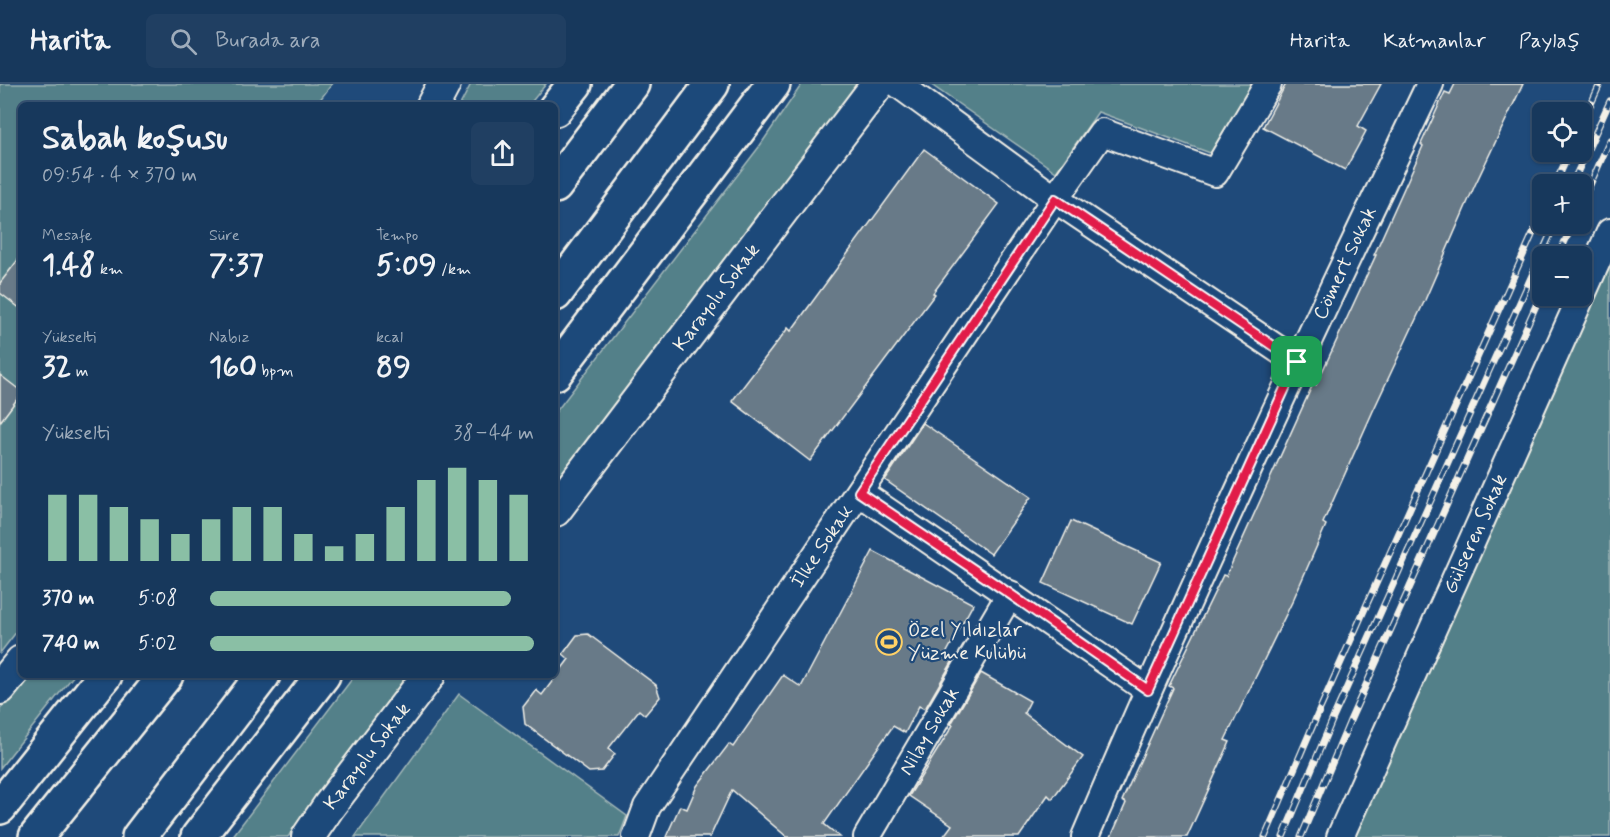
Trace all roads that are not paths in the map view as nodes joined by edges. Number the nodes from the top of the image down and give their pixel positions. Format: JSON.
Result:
{"nodes":[{"id":1,"x":444,"y":84,"type":"edge"},
{"id":2,"x":575,"y":84,"type":"edge"},
{"id":3,"x":632,"y":84,"type":"edge"},
{"id":4,"x":712,"y":84,"type":"edge"},
{"id":5,"x":773,"y":84,"type":"edge"},
{"id":6,"x":878,"y":84,"type":"edge"},
{"id":7,"x":898,"y":84,"type":"edge"},
{"id":8,"x":1268,"y":84,"type":"edge"},
{"id":9,"x":1430,"y":84,"type":"edge"},
{"id":10,"x":435,"y":102,"type":"edge"},
{"id":11,"x":558,"y":105,"type":"edge"},
{"id":12,"x":558,"y":182,"type":"edge"},
{"id":13,"x":1055,"y":199,"type":"junction"},
{"id":14,"x":1610,"y":232,"type":"edge"},
{"id":15,"x":558,"y":290,"type":"edge"},
{"id":16,"x":1297,"y":362,"type":"junction"},
{"id":17,"x":558,"y":369,"type":"edge"},
{"id":18,"x":859,"y":492,"type":"junction"},
{"id":19,"x":558,"y":506,"type":"edge"},
{"id":20,"x":1010,"y":594,"type":"junction"},
{"id":21,"x":18,"y":666,"type":"edge"},
{"id":22,"x":103,"y":678,"type":"edge"},
{"id":23,"x":164,"y":678,"type":"edge"},
{"id":24,"x":261,"y":678,"type":"edge"},
{"id":25,"x":321,"y":678,"type":"edge"},
{"id":26,"x":427,"y":678,"type":"edge"},
{"id":27,"x":0,"y":688,"type":"edge"},
{"id":28,"x":1148,"y":690,"type":"junction"},
{"id":29,"x":0,"y":807,"type":"edge"},
{"id":30,"x":36,"y":837,"type":"edge"},
{"id":31,"x":139,"y":837,"type":"edge"},
{"id":32,"x":198,"y":837,"type":"edge"},
{"id":33,"x":308,"y":837,"type":"edge"},
{"id":34,"x":636,"y":837,"type":"edge"},
{"id":35,"x":867,"y":837,"type":"edge"},
{"id":36,"x":1085,"y":837,"type":"edge"},
{"id":37,"x":1340,"y":837,"type":"edge"}],
"edges":[{"from":1,"to":10,"type":"main road"},
{"from":2,"to":11,"type":"highway"},
{"from":3,"to":12,"type":"highway"},
{"from":4,"to":15,"type":"highway"},
{"from":5,"to":17,"type":"highway"},
{"from":6,"to":19,"type":"main road","name":"Karayolu Sokak"},
{"from":7,"to":13,"type":"street"},
{"from":8,"to":13,"type":"street","name":"İlke Sokak"},
{"from":9,"to":16,"type":"street","name":"Cömert Sokak"},
{"from":13,"to":16,"type":"street"},
{"from":13,"to":18,"type":"street","name":"İlke Sokak"},
{"from":14,"to":37,"type":"street","name":"Gülseren Sokak"},
{"from":16,"to":28,"type":"street","name":"Cömert Sokak"},
{"from":18,"to":20,"type":"street"},
{"from":18,"to":34,"type":"street","name":"İlke Sokak"},
{"from":20,"to":28,"type":"street"},
{"from":20,"to":35,"type":"street","name":"Nilay Sokak"},
{"from":21,"to":27,"type":"main road"},
{"from":22,"to":29,"type":"highway"},
{"from":23,"to":30,"type":"highway"},
{"from":24,"to":31,"type":"highway"},
{"from":25,"to":32,"type":"highway"},
{"from":26,"to":33,"type":"main road","name":"Karayolu Sokak"},
{"from":28,"to":36,"type":"street","name":"Cömert Sokak"}]}
